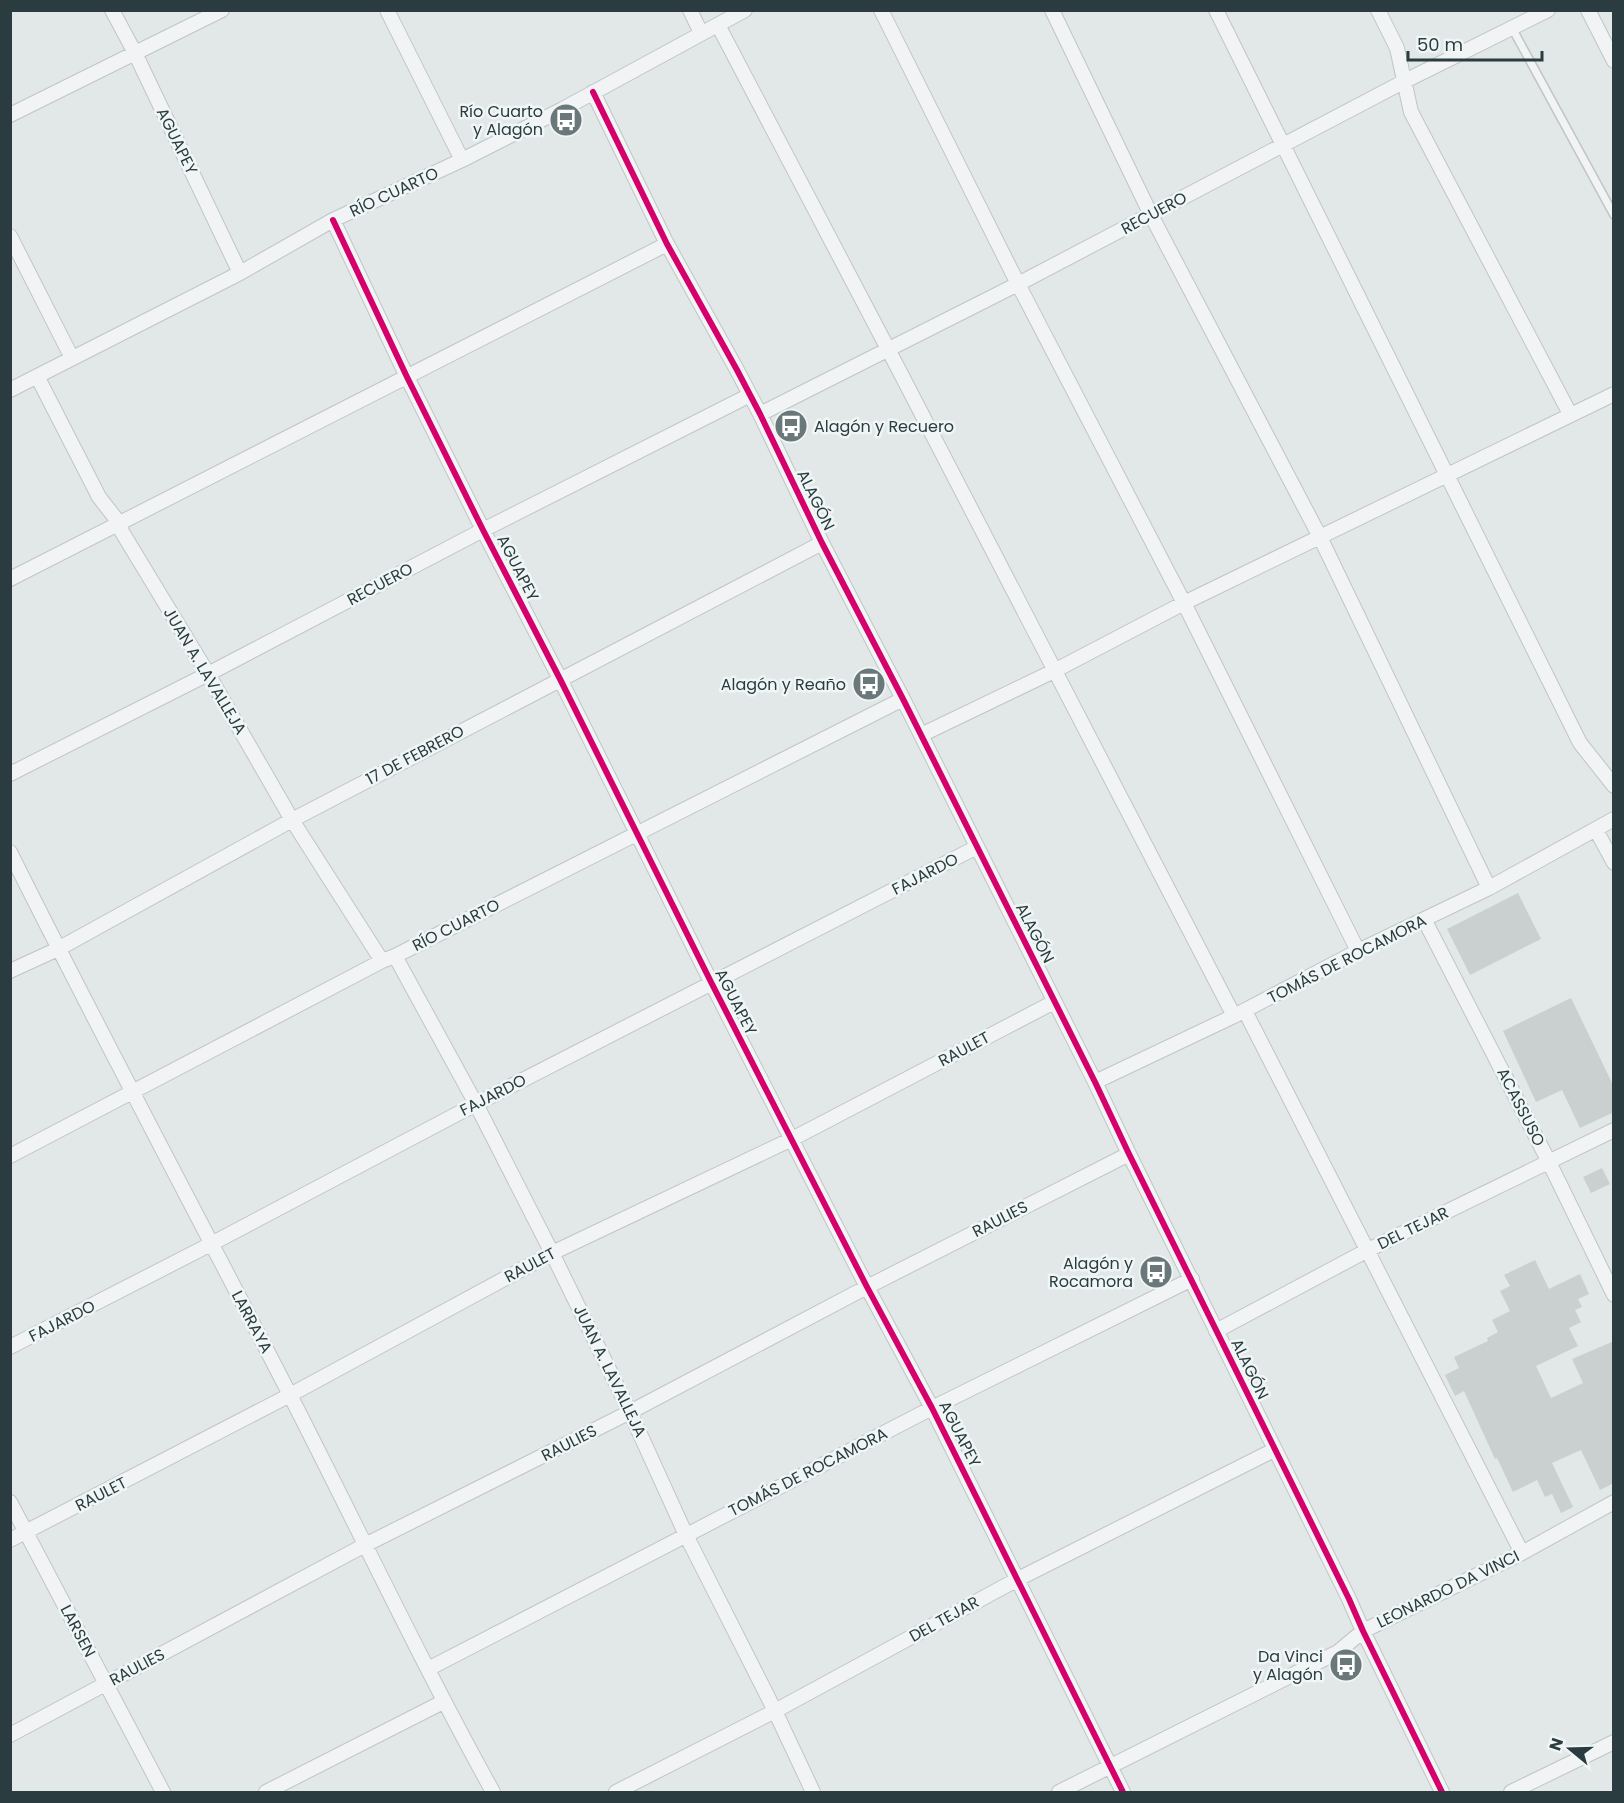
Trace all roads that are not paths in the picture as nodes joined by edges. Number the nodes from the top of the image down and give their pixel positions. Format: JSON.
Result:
{"nodes":[{"id":1,"x":112,"y":10,"type":"edge"},
{"id":2,"x":222,"y":10,"type":"edge"},
{"id":3,"x":387,"y":10,"type":"edge"},
{"id":4,"x":690,"y":10,"type":"edge"},
{"id":5,"x":745,"y":10,"type":"edge"},
{"id":6,"x":881,"y":10,"type":"edge"},
{"id":7,"x":1052,"y":10,"type":"edge"},
{"id":8,"x":1216,"y":10,"type":"edge"},
{"id":9,"x":1378,"y":10,"type":"edge"},
{"id":10,"x":1548,"y":10,"type":"edge"},
{"id":11,"x":1588,"y":10,"type":"edge"},
{"id":12,"x":718,"y":25,"type":"junction"},
{"id":13,"x":1512,"y":28,"type":"junction"},
{"id":14,"x":701,"y":33,"type":"junction"},
{"id":15,"x":135,"y":54,"type":"junction"},
{"id":16,"x":1614,"y":61,"type":"edge"},
{"id":17,"x":1405,"y":81,"type":"junction"},
{"id":18,"x":593,"y":92,"type":"junction"},
{"id":19,"x":10,"y":115,"type":"edge"},
{"id":20,"x":1282,"y":144,"type":"junction"},
{"id":21,"x":462,"y":160,"type":"junction"},
{"id":22,"x":1151,"y":215,"type":"junction"},
{"id":23,"x":1614,"y":215,"type":"edge"},
{"id":24,"x":333,"y":220,"type":"junction"},
{"id":25,"x":10,"y":236,"type":"edge"},
{"id":26,"x":667,"y":244,"type":"junction"},
{"id":27,"x":240,"y":273,"type":"junction"},
{"id":28,"x":1018,"y":284,"type":"junction"},
{"id":29,"x":888,"y":349,"type":"junction"},
{"id":30,"x":72,"y":358,"type":"junction"},
{"id":31,"x":37,"y":376,"type":"junction"},
{"id":32,"x":407,"y":377,"type":"junction"},
{"id":33,"x":10,"y":390,"type":"edge"},
{"id":34,"x":750,"y":395,"type":"junction"},
{"id":35,"x":1612,"y":399,"type":"edge"},
{"id":36,"x":760,"y":414,"type":"junction"},
{"id":37,"x":1570,"y":414,"type":"junction"},
{"id":38,"x":1446,"y":476,"type":"junction"},
{"id":39,"x":120,"y":524,"type":"junction"},
{"id":40,"x":483,"y":530,"type":"junction"},
{"id":41,"x":1320,"y":537,"type":"junction"},
{"id":42,"x":822,"y":543,"type":"junction"},
{"id":43,"x":10,"y":579,"type":"edge"},
{"id":44,"x":1184,"y":603,"type":"junction"},
{"id":45,"x":1054,"y":671,"type":"junction"},
{"id":46,"x":208,"y":674,"type":"junction"},
{"id":47,"x":560,"y":680,"type":"junction"},
{"id":48,"x":903,"y":699,"type":"junction"},
{"id":49,"x":921,"y":735,"type":"junction"},
{"id":50,"x":10,"y":774,"type":"edge"},
{"id":51,"x":1614,"y":786,"type":"edge"},
{"id":52,"x":1614,"y":819,"type":"edge"},
{"id":53,"x":292,"y":820,"type":"junction"},
{"id":54,"x":1596,"y":830,"type":"junction"},
{"id":55,"x":637,"y":834,"type":"junction"},
{"id":56,"x":977,"y":847,"type":"junction"},
{"id":57,"x":10,"y":852,"type":"edge"},
{"id":58,"x":1614,"y":863,"type":"edge"},
{"id":59,"x":1489,"y":888,"type":"junction"},
{"id":60,"x":1425,"y":921,"type":"junction"},
{"id":61,"x":58,"y":949,"type":"junction"},
{"id":62,"x":1358,"y":951,"type":"junction"},
{"id":63,"x":389,"y":958,"type":"junction"},
{"id":64,"x":10,"y":971,"type":"edge"},
{"id":65,"x":712,"y":984,"type":"junction"},
{"id":66,"x":1054,"y":1002,"type":"junction"},
{"id":67,"x":1239,"y":1014,"type":"junction"},
{"id":68,"x":1095,"y":1082,"type":"junction"},
{"id":69,"x":134,"y":1092,"type":"junction"},
{"id":70,"x":476,"y":1104,"type":"junction"},
{"id":71,"x":1614,"y":1130,"type":"edge"},
{"id":72,"x":792,"y":1139,"type":"junction"},
{"id":73,"x":1129,"y":1154,"type":"junction"},
{"id":74,"x":10,"y":1156,"type":"edge"},
{"id":75,"x":1549,"y":1162,"type":"junction"},
{"id":76,"x":211,"y":1244,"type":"junction"},
{"id":77,"x":1366,"y":1251,"type":"junction"},
{"id":78,"x":552,"y":1253,"type":"junction"},
{"id":79,"x":1192,"y":1279,"type":"junction"},
{"id":80,"x":867,"y":1287,"type":"junction"},
{"id":81,"x":1614,"y":1295,"type":"edge"},
{"id":82,"x":1216,"y":1331,"type":"junction"},
{"id":83,"x":10,"y":1347,"type":"edge"},
{"id":84,"x":290,"y":1395,"type":"junction"},
{"id":85,"x":932,"y":1408,"type":"junction"},
{"id":86,"x":630,"y":1412,"type":"junction"},
{"id":87,"x":1275,"y":1450,"type":"junction"},
{"id":88,"x":10,"y":1502,"type":"edge"},
{"id":89,"x":1613,"y":1502,"type":"edge"},
{"id":90,"x":26,"y":1532,"type":"junction"},
{"id":91,"x":686,"y":1535,"type":"junction"},
{"id":92,"x":10,"y":1540,"type":"edge"},
{"id":93,"x":364,"y":1545,"type":"junction"},
{"id":94,"x":1521,"y":1553,"type":"junction"},
{"id":95,"x":1018,"y":1579,"type":"junction"},
{"id":96,"x":1363,"y":1631,"type":"junction"},
{"id":97,"x":428,"y":1669,"type":"junction"},
{"id":98,"x":105,"y":1684,"type":"junction"},
{"id":99,"x":443,"y":1702,"type":"junction"},
{"id":100,"x":775,"y":1711,"type":"junction"},
{"id":101,"x":10,"y":1735,"type":"edge"},
{"id":102,"x":1614,"y":1742,"type":"edge"},
{"id":103,"x":1110,"y":1767,"type":"junction"},
{"id":104,"x":163,"y":1792,"type":"edge"},
{"id":105,"x":266,"y":1792,"type":"edge"},
{"id":106,"x":493,"y":1792,"type":"edge"},
{"id":107,"x":616,"y":1792,"type":"edge"},
{"id":108,"x":813,"y":1792,"type":"edge"},
{"id":109,"x":1059,"y":1792,"type":"edge"},
{"id":110,"x":1122,"y":1792,"type":"edge"},
{"id":111,"x":1442,"y":1792,"type":"edge"},
{"id":112,"x":1511,"y":1792,"type":"edge"}],
"edges":[{"from":1,"to":15,"type":"street","name":"AGUAPEY"},
{"from":2,"to":15,"type":"street"},
{"from":3,"to":21,"type":"street"},
{"from":4,"to":14,"type":"street"},
{"from":5,"to":12,"type":"street","name":"RÍO CUARTO"},
{"from":6,"to":28,"type":"street"},
{"from":7,"to":22,"type":"street"},
{"from":8,"to":20,"type":"street"},
{"from":9,"to":17,"type":"street"},
{"from":10,"to":13,"type":"street","name":"RECUERO"},
{"from":11,"to":16,"type":"street"},
{"from":12,"to":14,"type":"street","name":"RÍO CUARTO"},
{"from":12,"to":29,"type":"street"},
{"from":13,"to":17,"type":"street","name":"RECUERO"},
{"from":13,"to":23,"type":"lane"},
{"from":14,"to":18,"type":"street","name":"RÍO CUARTO"},
{"from":15,"to":19,"type":"street"},
{"from":15,"to":27,"type":"street","name":"AGUAPEY"},
{"from":17,"to":20,"type":"street","name":"RECUERO"},
{"from":17,"to":37,"type":"street"},
{"from":18,"to":21,"type":"street","name":"RÍO CUARTO"},
{"from":18,"to":26,"type":"street","name":"ALAGÓN"},
{"from":20,"to":22,"type":"street","name":"RECUERO"},
{"from":20,"to":38,"type":"street"},
{"from":21,"to":24,"type":"street","name":"RÍO CUARTO"},
{"from":22,"to":28,"type":"street","name":"RECUERO"},
{"from":22,"to":41,"type":"street"},
{"from":24,"to":27,"type":"street","name":"RÍO CUARTO"},
{"from":24,"to":32,"type":"street","name":"AGUAPEY"},
{"from":25,"to":30,"type":"street"},
{"from":26,"to":32,"type":"street"},
{"from":26,"to":34,"type":"street","name":"ALAGÓN"},
{"from":27,"to":30,"type":"street","name":"RÍO CUARTO"},
{"from":28,"to":29,"type":"street","name":"RECUERO"},
{"from":28,"to":44,"type":"street"},
{"from":29,"to":36,"type":"street","name":"RECUERO"},
{"from":29,"to":45,"type":"street"},
{"from":30,"to":31,"type":"street","name":"RÍO CUARTO"},
{"from":31,"to":33,"type":"street","name":"RÍO CUARTO"},
{"from":31,"to":39,"type":"street","name":"JUAN A. LAVALLEJA"},
{"from":32,"to":39,"type":"street"},
{"from":32,"to":40,"type":"street","name":"AGUAPEY"},
{"from":34,"to":36,"type":"street","name":"ALAGÓN"},
{"from":34,"to":40,"type":"street","name":"RECUERO"},
{"from":35,"to":37,"type":"street"},
{"from":36,"to":42,"type":"street","name":"ALAGÓN"},
{"from":37,"to":38,"type":"street"},
{"from":38,"to":41,"type":"street"},
{"from":38,"to":51,"type":"street"},
{"from":39,"to":43,"type":"street"},
{"from":39,"to":46,"type":"street","name":"JUAN A. LAVALLEJA"},
{"from":40,"to":46,"type":"street","name":"RECUERO"},
{"from":40,"to":47,"type":"street","name":"AGUAPEY"},
{"from":41,"to":44,"type":"street"},
{"from":41,"to":59,"type":"street"},
{"from":42,"to":47,"type":"street","name":"17 DE FEBRERO"},
{"from":42,"to":48,"type":"street","name":"ALAGÓN"},
{"from":44,"to":45,"type":"street"},
{"from":44,"to":62,"type":"street"},
{"from":45,"to":49,"type":"street"},
{"from":45,"to":67,"type":"street"},
{"from":46,"to":50,"type":"street","name":"RECUERO"},
{"from":46,"to":53,"type":"street","name":"JUAN A. LAVALLEJA"},
{"from":47,"to":53,"type":"street","name":"17 DE FEBRERO"},
{"from":47,"to":55,"type":"street","name":"AGUAPEY"},
{"from":48,"to":49,"type":"street","name":"ALAGÓN"},
{"from":48,"to":55,"type":"street","name":"RÍO CUARTO"},
{"from":49,"to":56,"type":"street","name":"ALAGÓN"},
{"from":52,"to":54,"type":"street","name":"TOMÁS DE ROCAMORA"},
{"from":53,"to":61,"type":"street","name":"17 DE FEBRERO"},
{"from":53,"to":63,"type":"street","name":"JUAN A. LAVALLEJA"},
{"from":54,"to":58,"type":"street"},
{"from":54,"to":59,"type":"street","name":"TOMÁS DE ROCAMORA"},
{"from":55,"to":63,"type":"street","name":"RÍO CUARTO"},
{"from":55,"to":65,"type":"street","name":"AGUAPEY"},
{"from":56,"to":65,"type":"street","name":"FAJARDO"},
{"from":56,"to":66,"type":"street","name":"ALAGÓN"},
{"from":57,"to":61,"type":"street","name":"LARRAYA"},
{"from":59,"to":60,"type":"street","name":"TOMÁS DE ROCAMORA"},
{"from":60,"to":62,"type":"street","name":"TOMÁS DE ROCAMORA"},
{"from":60,"to":75,"type":"street","name":"ACASSUSO"},
{"from":61,"to":64,"type":"street","name":"17 DE FEBRERO"},
{"from":61,"to":69,"type":"street","name":"LARRAYA"},
{"from":62,"to":67,"type":"street","name":"TOMÁS DE ROCAMORA"},
{"from":63,"to":69,"type":"street","name":"RÍO CUARTO"},
{"from":63,"to":70,"type":"street","name":"JUAN A. LAVALLEJA"},
{"from":65,"to":70,"type":"street","name":"FAJARDO"},
{"from":65,"to":72,"type":"street","name":"AGUAPEY"},
{"from":66,"to":68,"type":"street","name":"ALAGÓN"},
{"from":66,"to":72,"type":"street","name":"RAULET"},
{"from":67,"to":68,"type":"street","name":"TOMÁS DE ROCAMORA"},
{"from":67,"to":77,"type":"street"},
{"from":68,"to":73,"type":"street","name":"ALAGÓN"},
{"from":69,"to":74,"type":"street","name":"RÍO CUARTO"},
{"from":69,"to":76,"type":"street","name":"LARRAYA"},
{"from":70,"to":76,"type":"street","name":"FAJARDO"},
{"from":70,"to":78,"type":"street","name":"JUAN A. LAVALLEJA"},
{"from":71,"to":75,"type":"street","name":"DEL TEJAR"},
{"from":72,"to":78,"type":"street","name":"RAULET"},
{"from":72,"to":80,"type":"street","name":"AGUAPEY"},
{"from":73,"to":79,"type":"street","name":"ALAGÓN"},
{"from":73,"to":80,"type":"street","name":"RAULIES"},
{"from":75,"to":77,"type":"street","name":"DEL TEJAR"},
{"from":75,"to":81,"type":"street","name":"ACASSUSO"},
{"from":76,"to":83,"type":"street","name":"FAJARDO"},
{"from":76,"to":84,"type":"street","name":"LARRAYA"},
{"from":77,"to":82,"type":"street","name":"DEL TEJAR"},
{"from":77,"to":94,"type":"street"},
{"from":78,"to":84,"type":"street","name":"RAULET"},
{"from":78,"to":86,"type":"street","name":"JUAN A. LAVALLEJA"},
{"from":79,"to":82,"type":"street","name":"ALAGÓN"},
{"from":79,"to":85,"type":"street","name":"TOMÁS DE ROCAMORA"},
{"from":80,"to":85,"type":"street","name":"AGUAPEY"},
{"from":80,"to":86,"type":"street","name":"RAULIES"},
{"from":82,"to":87,"type":"street","name":"ALAGÓN"},
{"from":84,"to":90,"type":"street","name":"RAULET"},
{"from":84,"to":93,"type":"street","name":"LARRAYA"},
{"from":85,"to":91,"type":"street","name":"TOMÁS DE ROCAMORA"},
{"from":85,"to":95,"type":"street","name":"AGUAPEY"},
{"from":86,"to":91,"type":"street","name":"JUAN A. LAVALLEJA"},
{"from":86,"to":93,"type":"street","name":"RAULIES"},
{"from":87,"to":95,"type":"street","name":"DEL TEJAR"},
{"from":87,"to":96,"type":"street","name":"ALAGÓN"},
{"from":88,"to":90,"type":"street","name":"LARSEN"},
{"from":89,"to":94,"type":"street","name":"LEONARDO DA VINCI"},
{"from":90,"to":92,"type":"street","name":"RAULET"},
{"from":90,"to":98,"type":"street","name":"LARSEN"},
{"from":91,"to":97,"type":"street","name":"TOMÁS DE ROCAMORA"},
{"from":91,"to":100,"type":"street","name":"JUAN A. LAVALLEJA"},
{"from":93,"to":97,"type":"street","name":"LARRAYA"},
{"from":93,"to":98,"type":"street","name":"RAULIES"},
{"from":94,"to":96,"type":"street","name":"LEONARDO DA VINCI"},
{"from":95,"to":100,"type":"street","name":"DEL TEJAR"},
{"from":95,"to":103,"type":"street","name":"AGUAPEY"},
{"from":96,"to":103,"type":"street","name":"LEONARDO DA VINCI"},
{"from":96,"to":111,"type":"street","name":"ALAGÓN"},
{"from":97,"to":99,"type":"street","name":"LARRAYA"},
{"from":98,"to":101,"type":"street","name":"RAULIES"},
{"from":98,"to":104,"type":"street","name":"LARSEN"},
{"from":99,"to":105,"type":"street"},
{"from":99,"to":106,"type":"street","name":"LARRAYA"},
{"from":100,"to":107,"type":"street","name":"DEL TEJAR"},
{"from":100,"to":108,"type":"street","name":"JUAN A. LAVALLEJA"},
{"from":102,"to":112,"type":"street"},
{"from":103,"to":109,"type":"street","name":"LEONARDO DA VINCI"},
{"from":103,"to":110,"type":"street","name":"AGUAPEY"}]}
